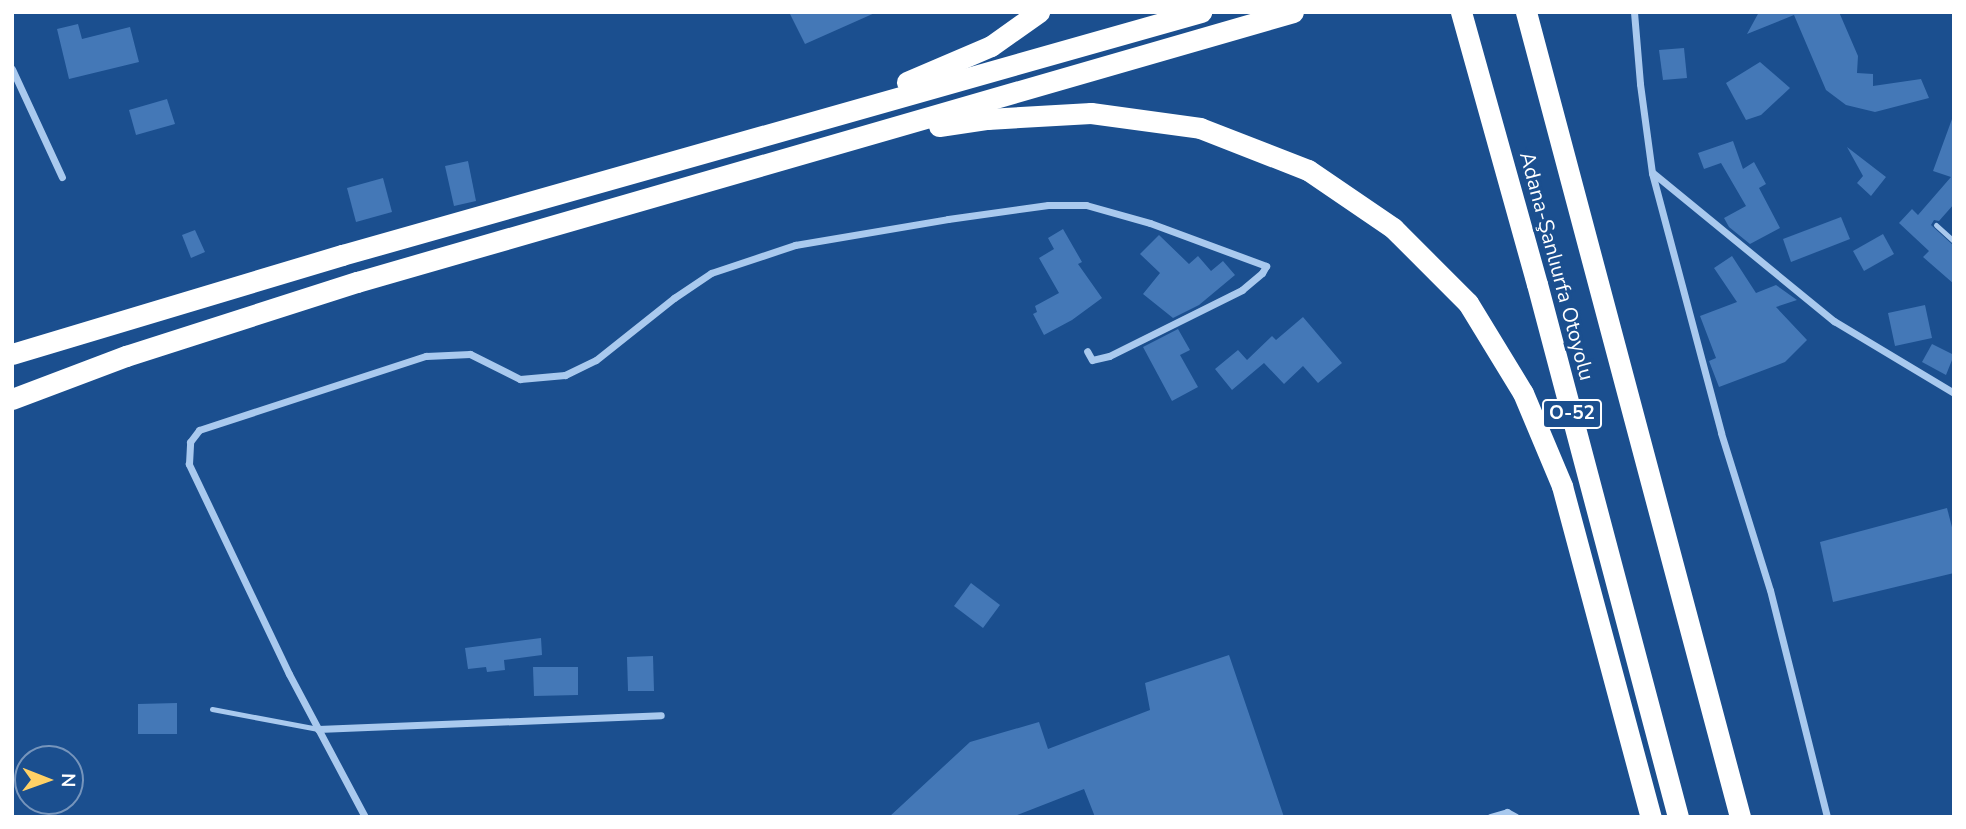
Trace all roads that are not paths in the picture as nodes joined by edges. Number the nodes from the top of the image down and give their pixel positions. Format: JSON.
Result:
{"nodes":[{"id":1,"x":1039,"y":12,"type":"edge"},
{"id":2,"x":1202,"y":12,"type":"edge"},
{"id":3,"x":1293,"y":12,"type":"edge"},
{"id":4,"x":1461,"y":12,"type":"edge"},
{"id":5,"x":1526,"y":12,"type":"edge"},
{"id":6,"x":1634,"y":12,"type":"edge"},
{"id":7,"x":12,"y":69,"type":"edge"},
{"id":8,"x":834,"y":113,"type":"junction"},
{"id":9,"x":854,"y":139,"type":"junction"},
{"id":10,"x":1653,"y":173,"type":"junction"},
{"id":11,"x":62,"y":177,"type":"dead end"},
{"id":12,"x":1936,"y":225,"type":"dead end"},
{"id":13,"x":1954,"y":241,"type":"edge"},
{"id":14,"x":1087,"y":351,"type":"dead end"},
{"id":15,"x":12,"y":354,"type":"edge"},
{"id":16,"x":1954,"y":393,"type":"edge"},
{"id":17,"x":12,"y":399,"type":"edge"},
{"id":18,"x":212,"y":709,"type":"dead end"},
{"id":19,"x":661,"y":715,"type":"dead end"},
{"id":20,"x":318,"y":729,"type":"junction"},
{"id":21,"x":365,"y":817,"type":"edge"},
{"id":22,"x":1490,"y":817,"type":"edge"},
{"id":23,"x":1516,"y":817,"type":"edge"},
{"id":24,"x":1651,"y":817,"type":"edge"},
{"id":25,"x":1678,"y":817,"type":"edge"},
{"id":26,"x":1740,"y":817,"type":"edge"},
{"id":27,"x":1827,"y":817,"type":"edge"}],
"edges":[{"from":1,"to":8,"type":"highway"},
{"from":2,"to":8,"type":"highway"},
{"from":3,"to":9,"type":"highway"},
{"from":4,"to":25,"type":"highway","name":"Adana-Şanlıurfa Otoyolu","number":"O-52"},
{"from":5,"to":26,"type":"highway","name":"Adana-Şanlıurfa Otoyolu","number":"O-52"},
{"from":6,"to":10,"type":"street"},
{"from":7,"to":11,"type":"street"},
{"from":8,"to":15,"type":"highway"},
{"from":9,"to":17,"type":"highway"},
{"from":9,"to":24,"type":"highway"},
{"from":10,"to":16,"type":"street"},
{"from":10,"to":27,"type":"street"},
{"from":12,"to":13,"type":"lane"},
{"from":14,"to":20,"type":"street"},
{"from":18,"to":20,"type":"lane"},
{"from":19,"to":20,"type":"street"},
{"from":20,"to":21,"type":"street"},
{"from":22,"to":23,"type":"street"}]}
